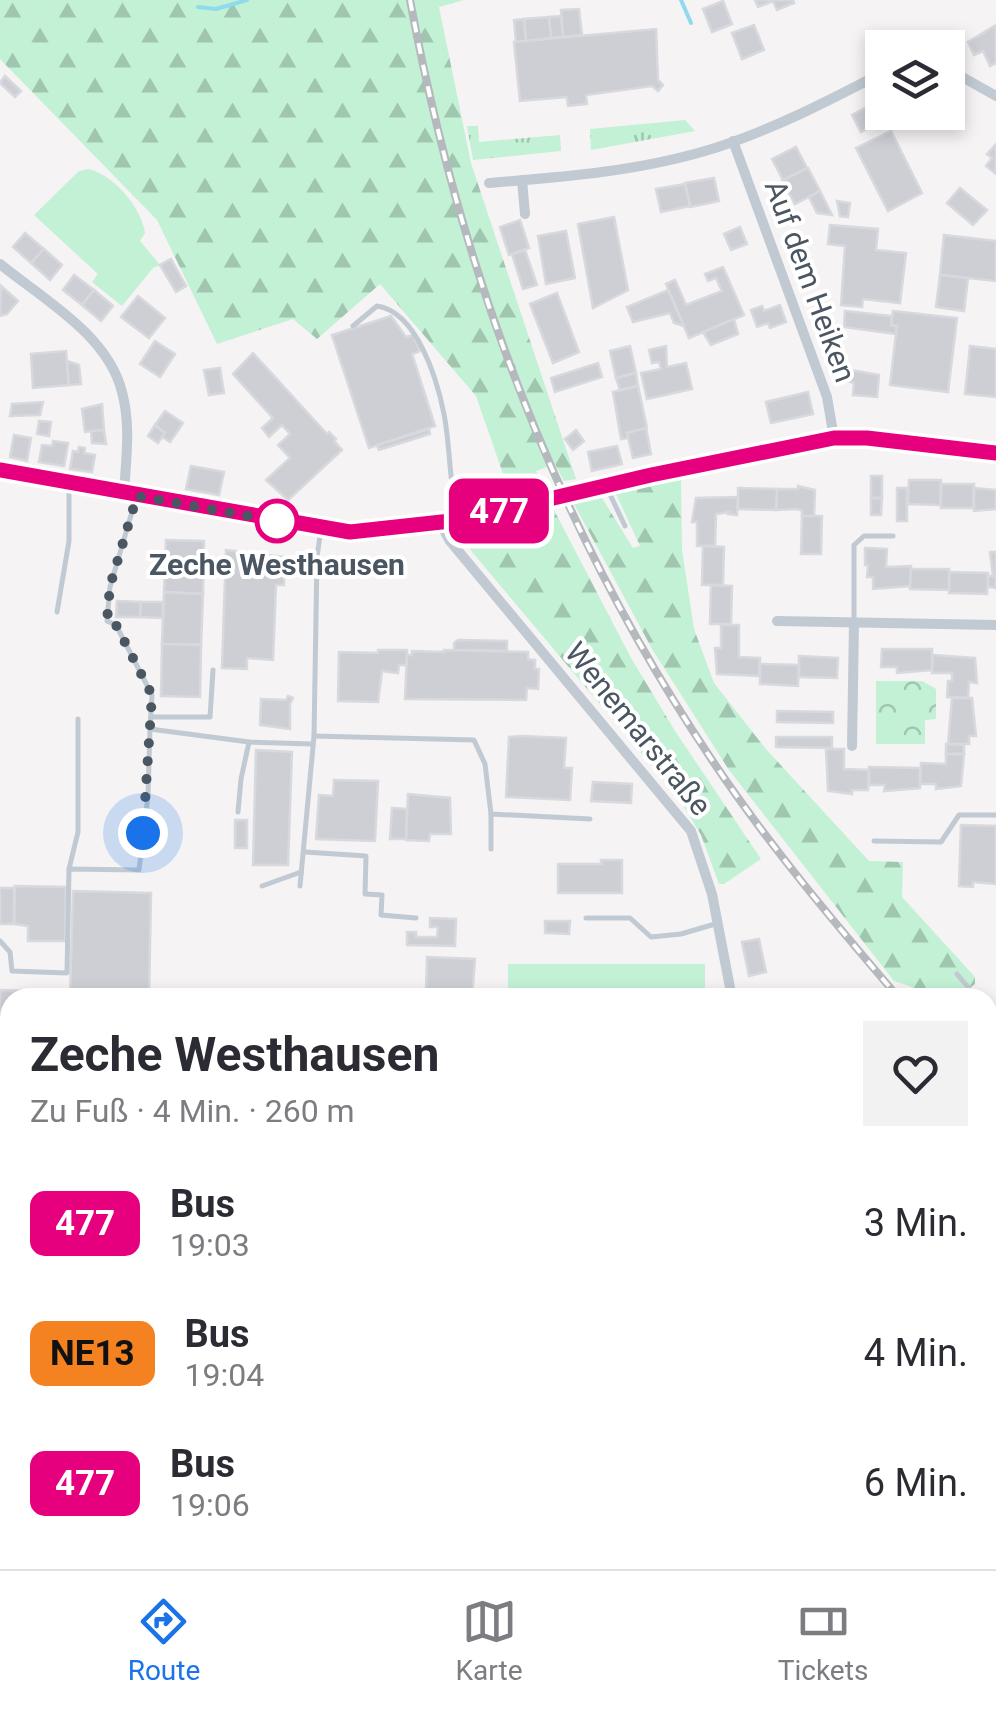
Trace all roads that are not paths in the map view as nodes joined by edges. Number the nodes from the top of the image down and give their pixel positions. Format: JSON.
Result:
{"nodes":[{"id":1,"x":965,"y":79,"type":"edge"},
{"id":2,"x":865,"y":82,"type":"edge"},
{"id":3,"x":996,"y":96,"type":"edge"},
{"id":4,"x":733,"y":141,"type":"junction"},
{"id":5,"x":522,"y":180,"type":"junction"},
{"id":6,"x":489,"y":183,"type":"dead end"},
{"id":7,"x":526,"y":214,"type":"dead end"},
{"id":8,"x":0,"y":264,"type":"edge"},
{"id":9,"x":353,"y":326,"type":"dead end"},
{"id":10,"x":834,"y":438,"type":"junction"},
{"id":11,"x":996,"y":453,"type":"edge"},
{"id":12,"x":0,"y":470,"type":"edge"},
{"id":13,"x":69,"y":483,"type":"junction"},
{"id":14,"x":606,"y":486,"type":"junction"},
{"id":15,"x":130,"y":494,"type":"junction"},
{"id":16,"x":460,"y":520,"type":"junction"},
{"id":17,"x":440,"y":524,"type":"junction"},
{"id":18,"x":625,"y":526,"type":"dead end"},
{"id":19,"x":321,"y":529,"type":"junction"},
{"id":20,"x":893,"y":536,"type":"dead end"},
{"id":21,"x":57,"y":612,"type":"dead end"},
{"id":22,"x":777,"y":621,"type":"dead end"},
{"id":23,"x":854,"y":624,"type":"junction"},
{"id":24,"x":996,"y":626,"type":"edge"},
{"id":25,"x":212,"y":670,"type":"dead end"},
{"id":26,"x":150,"y":717,"type":"junction"},
{"id":27,"x":78,"y":718,"type":"dead end"},
{"id":28,"x":150,"y":729,"type":"junction"},
{"id":29,"x":312,"y":740,"type":"junction"},
{"id":30,"x":249,"y":742,"type":"junction"},
{"id":31,"x":852,"y":746,"type":"dead end"},
{"id":32,"x":238,"y":812,"type":"dead end"},
{"id":33,"x":491,"y":814,"type":"junction"},
{"id":34,"x":996,"y":816,"type":"edge"},
{"id":35,"x":590,"y":819,"type":"dead end"},
{"id":36,"x":874,"y":841,"type":"dead end"},
{"id":37,"x":491,"y":849,"type":"dead end"},
{"id":38,"x":305,"y":852,"type":"junction"},
{"id":39,"x":70,"y":869,"type":"junction"},
{"id":40,"x":301,"y":872,"type":"junction"},
{"id":41,"x":262,"y":886,"type":"dead end"},
{"id":42,"x":300,"y":886,"type":"dead end"},
{"id":43,"x":416,"y":918,"type":"dead end"},
{"id":44,"x":586,"y":918,"type":"dead end"},
{"id":45,"x":718,"y":923,"type":"junction"},
{"id":46,"x":0,"y":940,"type":"edge"},
{"id":47,"x":957,"y":974,"type":"dead end"},
{"id":48,"x":730,"y":988,"type":"edge"},
{"id":49,"x":969,"y":988,"type":"edge"}],
"edges":[{"from":1,"to":3,"type":"street"},
{"from":2,"to":4,"type":"street"},
{"from":4,"to":5,"type":"street"},
{"from":4,"to":10,"type":"street","name":"Auf dem Heiken"},
{"from":5,"to":6,"type":"street"},
{"from":5,"to":7,"type":"street"},
{"from":8,"to":15,"type":"street"},
{"from":9,"to":16,"type":"lane"},
{"from":10,"to":11,"type":"street"},
{"from":10,"to":14,"type":"street"},
{"from":12,"to":13,"type":"street"},
{"from":13,"to":15,"type":"street"},
{"from":13,"to":21,"type":"lane"},
{"from":14,"to":16,"type":"street"},
{"from":14,"to":18,"type":"lane"},
{"from":15,"to":19,"type":"street"},
{"from":15,"to":26,"type":"lane"},
{"from":16,"to":17,"type":"street"},
{"from":17,"to":19,"type":"street"},
{"from":17,"to":45,"type":"street","name":"Wenemarstraße"},
{"from":19,"to":29,"type":"lane"},
{"from":20,"to":23,"type":"lane"},
{"from":22,"to":23,"type":"street"},
{"from":23,"to":24,"type":"street"},
{"from":23,"to":31,"type":"street"},
{"from":25,"to":26,"type":"lane"},
{"from":26,"to":28,"type":"lane"},
{"from":27,"to":39,"type":"lane"},
{"from":28,"to":30,"type":"lane"},
{"from":28,"to":39,"type":"lane"},
{"from":29,"to":30,"type":"lane"},
{"from":29,"to":33,"type":"lane"},
{"from":29,"to":38,"type":"lane"},
{"from":30,"to":32,"type":"lane"},
{"from":33,"to":35,"type":"lane"},
{"from":33,"to":37,"type":"lane"},
{"from":34,"to":36,"type":"lane"},
{"from":38,"to":40,"type":"lane"},
{"from":38,"to":43,"type":"lane"},
{"from":39,"to":46,"type":"lane"},
{"from":40,"to":41,"type":"lane"},
{"from":40,"to":42,"type":"lane"},
{"from":44,"to":45,"type":"lane"},
{"from":45,"to":48,"type":"street","name":"Wenemarstraße"},
{"from":47,"to":49,"type":"lane"}]}
